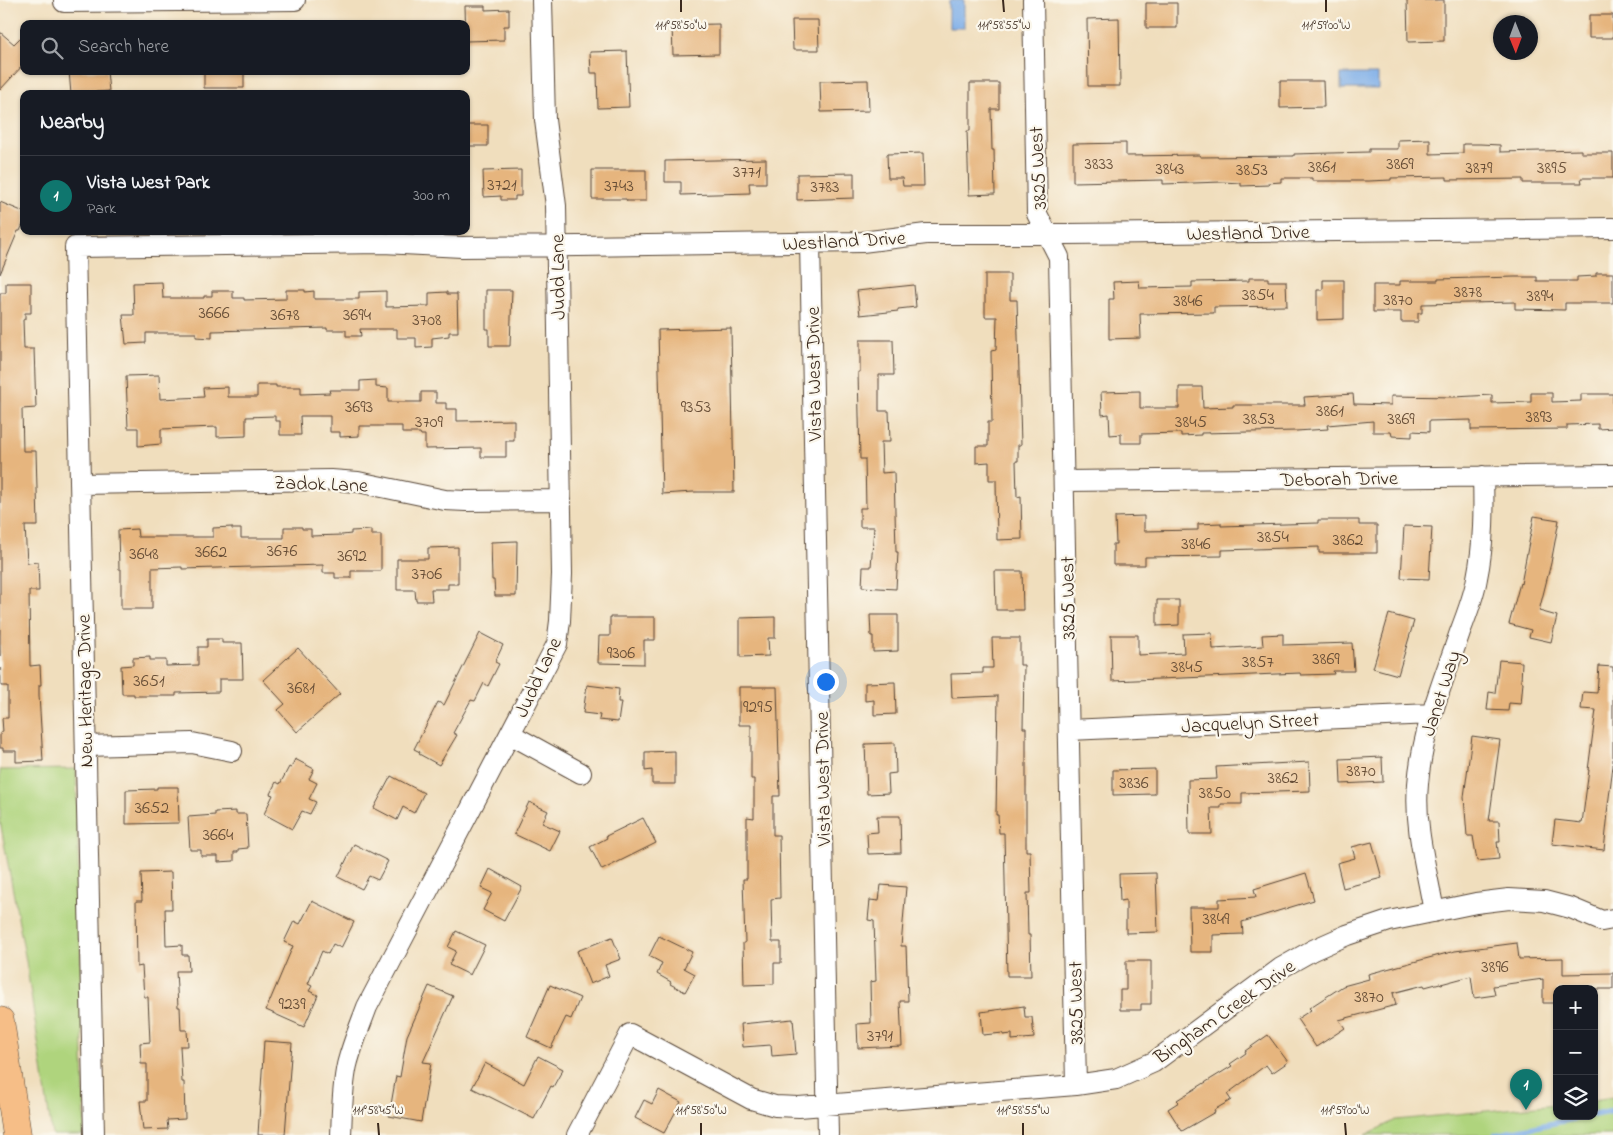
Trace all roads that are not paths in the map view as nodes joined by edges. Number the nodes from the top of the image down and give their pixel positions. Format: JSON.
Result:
{"nodes":[{"id":1,"x":296,"y":0,"type":"edge"},
{"id":2,"x":542,"y":0,"type":"edge"},
{"id":3,"x":1033,"y":0,"type":"edge"},
{"id":4,"x":64,"y":1,"type":"edge"},
{"id":5,"x":1613,"y":228,"type":"edge"},
{"id":6,"x":1048,"y":234,"type":"junction"},
{"id":7,"x":810,"y":243,"type":"junction"},
{"id":8,"x":556,"y":246,"type":"junction"},
{"id":9,"x":75,"y":247,"type":"joint"},
{"id":10,"x":1613,"y":475,"type":"edge"},
{"id":11,"x":1483,"y":476,"type":"junction"},
{"id":12,"x":1064,"y":481,"type":"junction"},
{"id":13,"x":80,"y":484,"type":"junction"},
{"id":14,"x":561,"y":500,"type":"junction"},
{"id":15,"x":1431,"y":714,"type":"junction"},
{"id":16,"x":1069,"y":730,"type":"junction"},
{"id":17,"x":510,"y":734,"type":"junction"},
{"id":18,"x":86,"y":746,"type":"junction"},
{"id":19,"x":232,"y":751,"type":"dead end"},
{"id":20,"x":581,"y":774,"type":"dead end"},
{"id":21,"x":1434,"y":912,"type":"junction"},
{"id":22,"x":1612,"y":919,"type":"edge"},
{"id":23,"x":0,"y":1021,"type":"edge"},
{"id":24,"x":1076,"y":1085,"type":"junction"},
{"id":25,"x":828,"y":1105,"type":"junction"},
{"id":26,"x":17,"y":1135,"type":"edge"},
{"id":27,"x":94,"y":1135,"type":"edge"},
{"id":28,"x":341,"y":1135,"type":"edge"},
{"id":29,"x":576,"y":1135,"type":"edge"},
{"id":30,"x":828,"y":1135,"type":"edge"}],
"edges":[{"from":1,"to":4,"type":"street"},
{"from":2,"to":8,"type":"street","name":"Judd Lane"},
{"from":3,"to":6,"type":"street","name":"3825 West"},
{"from":5,"to":6,"type":"street","name":"Westland Drive"},
{"from":6,"to":7,"type":"street","name":"Westland Drive"},
{"from":6,"to":12,"type":"street","name":"3825 West"},
{"from":7,"to":8,"type":"street","name":"Westland Drive"},
{"from":7,"to":25,"type":"street","name":"Vista West Drive"},
{"from":8,"to":9,"type":"street","name":"Westland Drive"},
{"from":8,"to":14,"type":"street","name":"Judd Lane"},
{"from":9,"to":13,"type":"street","name":"New Heritage Drive"},
{"from":10,"to":11,"type":"street","name":"Deborah Drive"},
{"from":11,"to":12,"type":"street","name":"Deborah Drive"},
{"from":11,"to":15,"type":"street","name":"Janet Way"},
{"from":12,"to":16,"type":"street","name":"3825 West"},
{"from":13,"to":14,"type":"street","name":"Zadok Lane"},
{"from":13,"to":18,"type":"street","name":"New Heritage Drive"},
{"from":14,"to":17,"type":"street","name":"Judd Lane"},
{"from":15,"to":16,"type":"street","name":"Jacquelyn Street"},
{"from":15,"to":21,"type":"street","name":"Janet Way"},
{"from":16,"to":24,"type":"street","name":"3825 West"},
{"from":17,"to":20,"type":"street"},
{"from":17,"to":28,"type":"street","name":"Judd Lane"},
{"from":18,"to":19,"type":"street"},
{"from":18,"to":27,"type":"street","name":"New Heritage Drive"},
{"from":21,"to":22,"type":"street","name":"Bingham Creek Drive"},
{"from":21,"to":24,"type":"street","name":"Bingham Creek Drive"},
{"from":23,"to":26,"type":"highway"},
{"from":24,"to":25,"type":"street","name":"Bingham Creek Drive"},
{"from":25,"to":29,"type":"street","name":"Bingham Creek Drive"},
{"from":25,"to":30,"type":"street","name":"Vista West Drive"}]}
